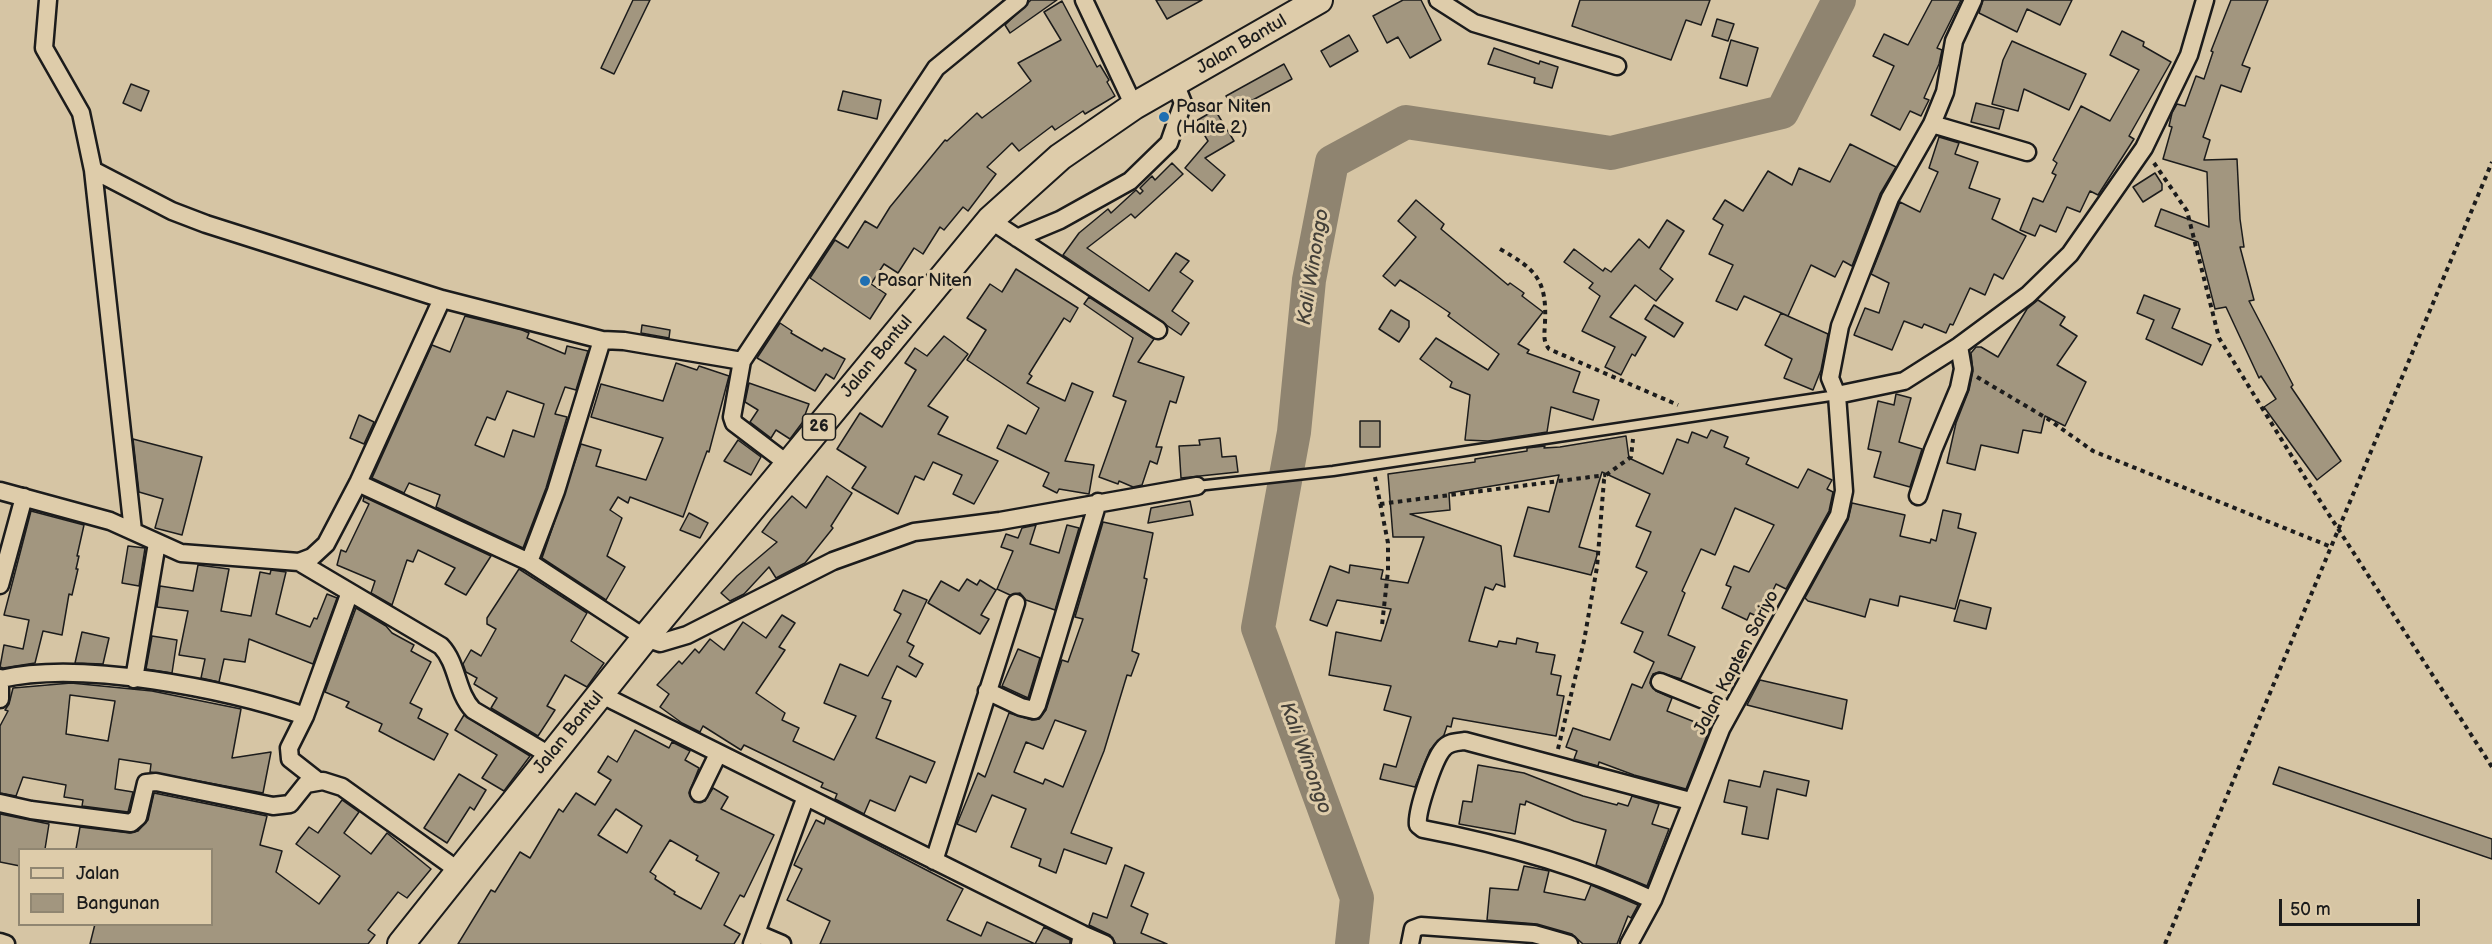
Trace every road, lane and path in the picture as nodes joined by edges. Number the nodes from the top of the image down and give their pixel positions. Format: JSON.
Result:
{"nodes":[{"id":1,"x":48,"y":0,"type":"edge"},
{"id":2,"x":1019,"y":0,"type":"edge"},
{"id":3,"x":1084,"y":0,"type":"edge"},
{"id":4,"x":1319,"y":0,"type":"edge"},
{"id":5,"x":1438,"y":0,"type":"edge"},
{"id":6,"x":1973,"y":0,"type":"edge"},
{"id":7,"x":2205,"y":0,"type":"edge"},
{"id":8,"x":1617,"y":66,"type":"dead end"},
{"id":9,"x":1175,"y":83,"type":"junction"},
{"id":10,"x":1134,"y":106,"type":"junction"},
{"id":11,"x":1932,"y":124,"type":"junction"},
{"id":12,"x":2144,"y":148,"type":"junction"},
{"id":13,"x":2027,"y":152,"type":"dead end"},
{"id":14,"x":2492,"y":162,"type":"edge"},
{"id":15,"x":93,"y":170,"type":"junction"},
{"id":16,"x":990,"y":220,"type":"junction"},
{"id":17,"x":1017,"y":238,"type":"junction"},
{"id":18,"x":1500,"y":249,"type":"dead end"},
{"id":19,"x":442,"y":299,"type":"junction"},
{"id":20,"x":1158,"y":330,"type":"dead end"},
{"id":21,"x":602,"y":340,"type":"junction"},
{"id":22,"x":1959,"y":346,"type":"junction"},
{"id":23,"x":742,"y":361,"type":"junction"},
{"id":24,"x":1964,"y":369,"type":"junction"},
{"id":25,"x":1837,"y":395,"type":"junction"},
{"id":26,"x":1704,"y":416,"type":"junction"},
{"id":27,"x":1632,"y":426,"type":"junction"},
{"id":28,"x":789,"y":464,"type":"junction"},
{"id":29,"x":1373,"y":465,"type":"junction"},
{"id":30,"x":1606,"y":475,"type":"junction"},
{"id":31,"x":358,"y":483,"type":"junction"},
{"id":32,"x":1197,"y":486,"type":"joint"},
{"id":33,"x":0,"y":491,"type":"edge"},
{"id":34,"x":1918,"y":496,"type":"dead end"},
{"id":35,"x":24,"y":497,"type":"junction"},
{"id":36,"x":1098,"y":502,"type":"junction"},
{"id":37,"x":1380,"y":504,"type":"junction"},
{"id":38,"x":2338,"y":525,"type":"junction"},
{"id":39,"x":133,"y":531,"type":"junction"},
{"id":40,"x":157,"y":543,"type":"junction"},
{"id":41,"x":2329,"y":546,"type":"junction"},
{"id":42,"x":299,"y":562,"type":"junction"},
{"id":43,"x":529,"y":562,"type":"junction"},
{"id":44,"x":0,"y":585,"type":"edge"},
{"id":45,"x":350,"y":592,"type":"junction"},
{"id":46,"x":1016,"y":603,"type":"dead end"},
{"id":47,"x":1382,"y":625,"type":"dead end"},
{"id":48,"x":645,"y":638,"type":"junction"},
{"id":49,"x":1,"y":678,"type":"edge"},
{"id":50,"x":134,"y":679,"type":"junction"},
{"id":51,"x":1660,"y":682,"type":"dead end"},
{"id":52,"x":987,"y":691,"type":"junction"},
{"id":53,"x":600,"y":694,"type":"junction"},
{"id":54,"x":0,"y":699,"type":"edge"},
{"id":55,"x":1731,"y":711,"type":"junction"},
{"id":56,"x":305,"y":716,"type":"junction"},
{"id":57,"x":718,"y":754,"type":"junction"},
{"id":58,"x":551,"y":756,"type":"junction"},
{"id":59,"x":1554,"y":763,"type":"junction"},
{"id":60,"x":2492,"y":767,"type":"edge"},
{"id":61,"x":318,"y":781,"type":"junction"},
{"id":62,"x":699,"y":793,"type":"dead end"},
{"id":63,"x":806,"y":799,"type":"junction"},
{"id":64,"x":1690,"y":801,"type":"junction"},
{"id":65,"x":0,"y":803,"type":"edge"},
{"id":66,"x":934,"y":861,"type":"junction"},
{"id":67,"x":459,"y":871,"type":"junction"},
{"id":68,"x":1653,"y":900,"type":"junction"},
{"id":69,"x":754,"y":938,"type":"edge"},
{"id":70,"x":1081,"y":939,"type":"edge"},
{"id":71,"x":0,"y":942,"type":"edge"},
{"id":72,"x":6,"y":944,"type":"edge"},
{"id":73,"x":401,"y":944,"type":"edge"},
{"id":74,"x":782,"y":944,"type":"edge"},
{"id":75,"x":1105,"y":944,"type":"edge"},
{"id":76,"x":1410,"y":944,"type":"edge"},
{"id":77,"x":1569,"y":944,"type":"edge"},
{"id":78,"x":1629,"y":944,"type":"edge"},
{"id":79,"x":2165,"y":944,"type":"edge"}],
"edges":[{"from":1,"to":15,"type":"street"},
{"from":2,"to":23,"type":"street"},
{"from":3,"to":10,"type":"street"},
{"from":4,"to":9,"type":"main road","name":"Jalan Bantul","number":"26"},
{"from":5,"to":8,"type":"street"},
{"from":6,"to":11,"type":"street","name":"Jalan Kapten Sariyo"},
{"from":7,"to":12,"type":"street"},
{"from":9,"to":10,"type":"main road","name":"Jalan Bantul","number":"26"},
{"from":9,"to":17,"type":"street"},
{"from":10,"to":16,"type":"main road","name":"Jalan Bantul","number":"26"},
{"from":11,"to":13,"type":"street"},
{"from":11,"to":25,"type":"street","name":"Jalan Kapten Sariyo"},
{"from":12,"to":22,"type":"street"},
{"from":12,"to":38,"type":"path"},
{"from":14,"to":38,"type":"path"},
{"from":15,"to":19,"type":"street"},
{"from":15,"to":39,"type":"street"},
{"from":16,"to":17,"type":"street"},
{"from":16,"to":28,"type":"main road","name":"Jalan Bantul","number":"26"},
{"from":17,"to":20,"type":"street"},
{"from":18,"to":26,"type":"path"},
{"from":19,"to":21,"type":"street"},
{"from":19,"to":31,"type":"street"},
{"from":21,"to":23,"type":"street"},
{"from":21,"to":43,"type":"street"},
{"from":22,"to":24,"type":"street"},
{"from":22,"to":25,"type":"street"},
{"from":23,"to":28,"type":"street"},
{"from":24,"to":34,"type":"street"},
{"from":24,"to":41,"type":"path"},
{"from":25,"to":26,"type":"lane"},
{"from":25,"to":55,"type":"street","name":"Jalan Kapten Sariyo"},
{"from":26,"to":27,"type":"lane"},
{"from":27,"to":29,"type":"lane"},
{"from":27,"to":30,"type":"path"},
{"from":28,"to":48,"type":"main road","name":"Jalan Bantul","number":"26"},
{"from":29,"to":32,"type":"lane"},
{"from":29,"to":37,"type":"path"},
{"from":30,"to":37,"type":"path"},
{"from":30,"to":59,"type":"path"},
{"from":31,"to":42,"type":"street"},
{"from":31,"to":43,"type":"street"},
{"from":32,"to":36,"type":"street"},
{"from":33,"to":35,"type":"street"},
{"from":35,"to":39,"type":"street"},
{"from":35,"to":44,"type":"street"},
{"from":36,"to":48,"type":"street"},
{"from":36,"to":52,"type":"street"},
{"from":37,"to":47,"type":"path"},
{"from":38,"to":41,"type":"path"},
{"from":38,"to":60,"type":"path"},
{"from":39,"to":40,"type":"street"},
{"from":40,"to":42,"type":"street"},
{"from":40,"to":50,"type":"street"},
{"from":41,"to":79,"type":"path"},
{"from":42,"to":45,"type":"street"},
{"from":43,"to":48,"type":"street"},
{"from":45,"to":56,"type":"street"},
{"from":45,"to":58,"type":"street"},
{"from":46,"to":52,"type":"street"},
{"from":48,"to":53,"type":"main road","name":"Jalan Bantul","number":"26"},
{"from":49,"to":50,"type":"street"},
{"from":49,"to":54,"type":"street"},
{"from":50,"to":56,"type":"street"},
{"from":51,"to":55,"type":"street"},
{"from":52,"to":66,"type":"street"},
{"from":53,"to":57,"type":"street"},
{"from":53,"to":58,"type":"main road","name":"Jalan Bantul","number":"26"},
{"from":55,"to":64,"type":"street","name":"Jalan Kapten Sariyo"},
{"from":56,"to":61,"type":"street"},
{"from":57,"to":62,"type":"street"},
{"from":57,"to":63,"type":"street"},
{"from":58,"to":67,"type":"main road","name":"Jalan Bantul","number":"26"},
{"from":59,"to":64,"type":"street"},
{"from":59,"to":68,"type":"street"},
{"from":61,"to":65,"type":"street"},
{"from":61,"to":67,"type":"street"},
{"from":63,"to":66,"type":"street"},
{"from":63,"to":69,"type":"street"},
{"from":64,"to":68,"type":"street","name":"Jalan Kapten Sariyo"},
{"from":66,"to":70,"type":"street"},
{"from":67,"to":73,"type":"main road","name":"Jalan Bantul","number":"26"},
{"from":68,"to":78,"type":"street","name":"Jalan Kapten Sariyo"},
{"from":69,"to":74,"type":"street"},
{"from":70,"to":75,"type":"street"},
{"from":71,"to":72,"type":"street"},
{"from":76,"to":77,"type":"street"}]}
